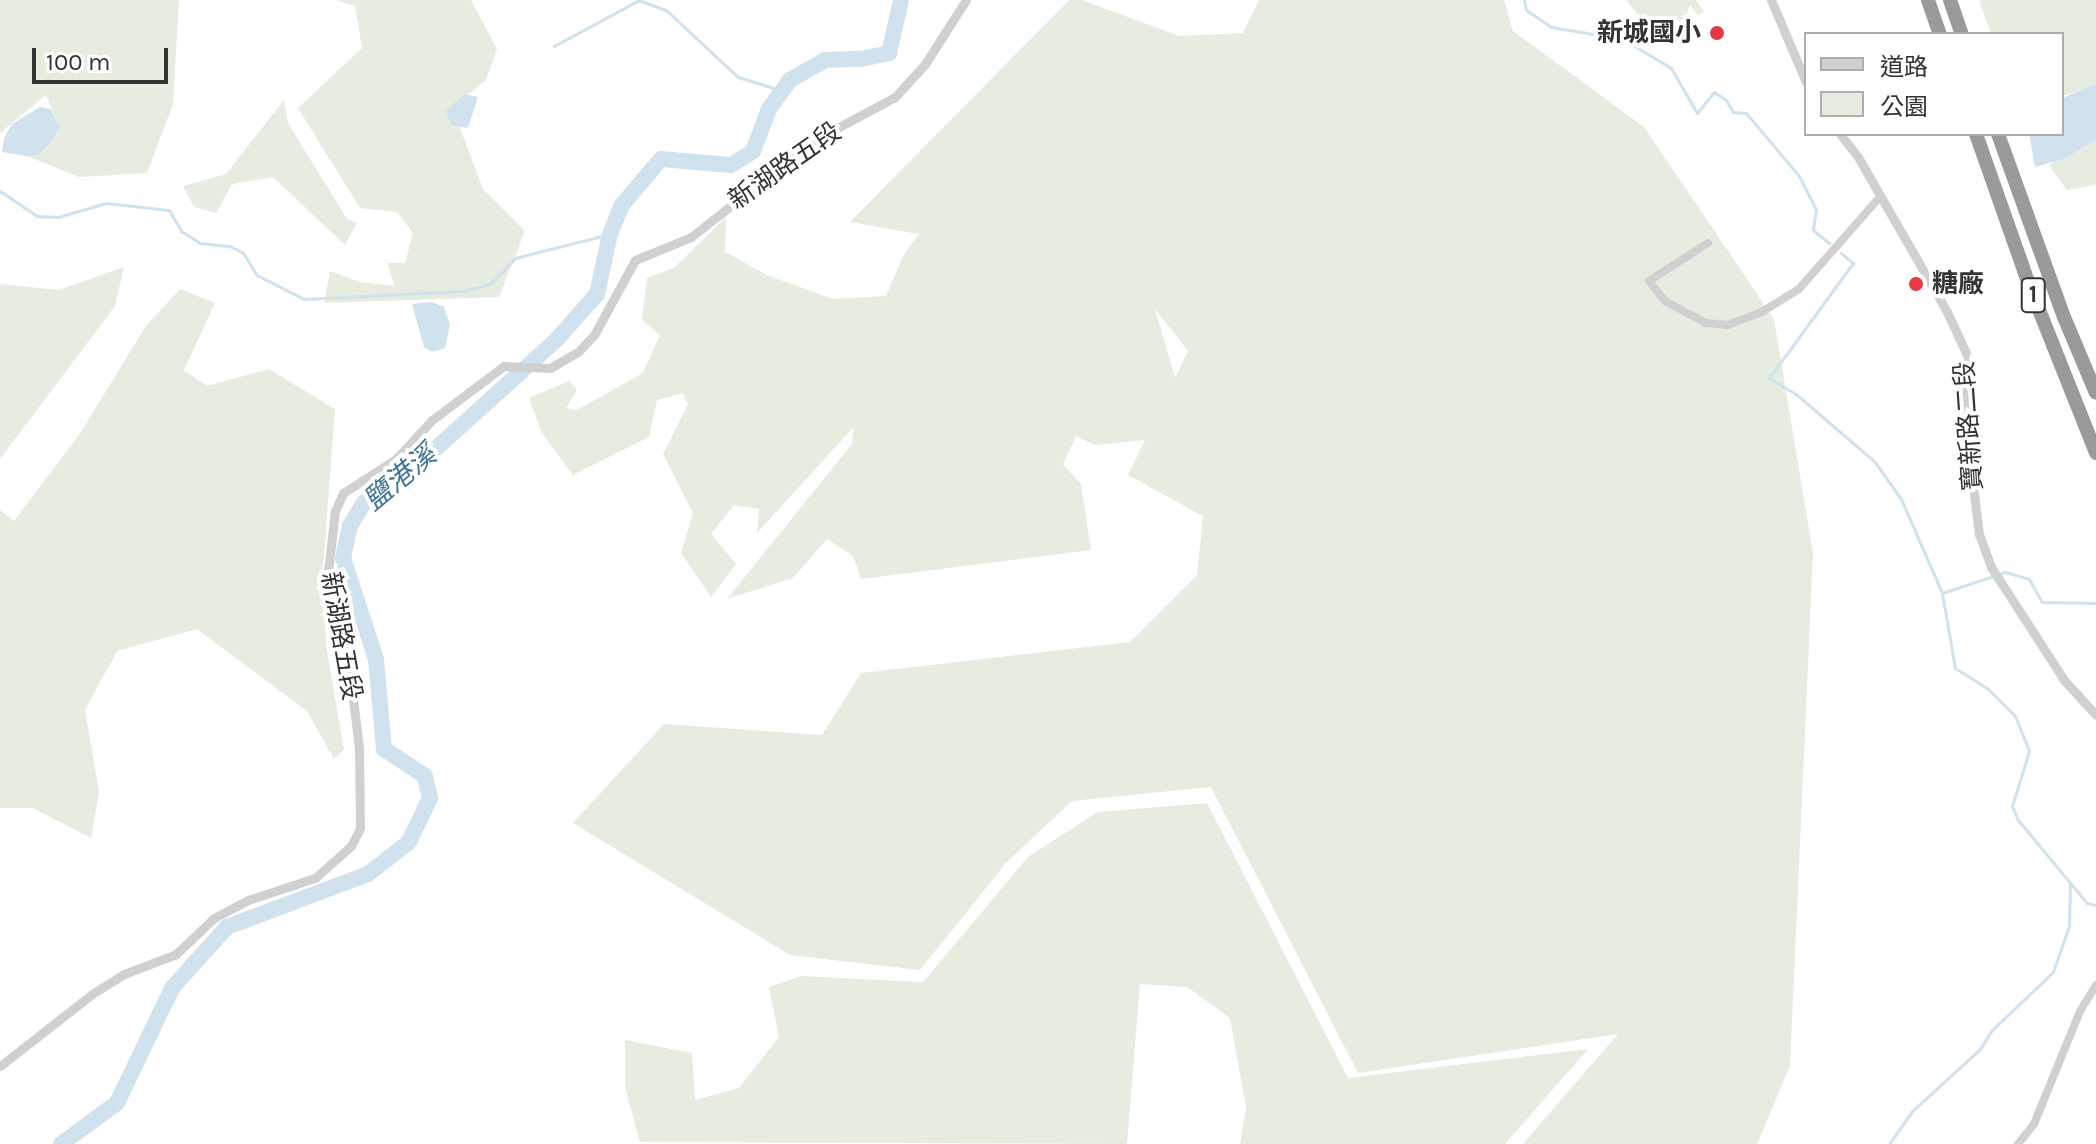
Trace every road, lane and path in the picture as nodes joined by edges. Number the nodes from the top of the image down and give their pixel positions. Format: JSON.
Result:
{"nodes":[{"id":1,"x":966,"y":0,"type":"edge"},
{"id":2,"x":1771,"y":0,"type":"edge"},
{"id":3,"x":1928,"y":0,"type":"edge"},
{"id":4,"x":1950,"y":0,"type":"edge"},
{"id":5,"x":1939,"y":32,"type":"edge"},
{"id":6,"x":1961,"y":32,"type":"edge"},
{"id":7,"x":1804,"y":77,"type":"edge"},
{"id":8,"x":1842,"y":136,"type":"edge"},
{"id":9,"x":1977,"y":136,"type":"edge"},
{"id":10,"x":1999,"y":136,"type":"edge"},
{"id":11,"x":1879,"y":198,"type":"junction"},
{"id":12,"x":1708,"y":243,"type":"dead end"},
{"id":13,"x":2096,"y":393,"type":"edge"},
{"id":14,"x":2096,"y":453,"type":"edge"},
{"id":15,"x":2096,"y":715,"type":"edge"},
{"id":16,"x":2096,"y":985,"type":"edge"},
{"id":17,"x":0,"y":1066,"type":"edge"},
{"id":18,"x":2018,"y":1144,"type":"edge"}],
"edges":[{"from":1,"to":17,"type":"street","name":"新湖路五段"},
{"from":2,"to":7,"type":"street"},
{"from":3,"to":5,"type":"highway"},
{"from":4,"to":6,"type":"highway"},
{"from":8,"to":11,"type":"street","name":"寶新路二段"},
{"from":9,"to":14,"type":"highway","number":"1"},
{"from":10,"to":13,"type":"highway","number":"1"},
{"from":11,"to":12,"type":"street"},
{"from":11,"to":15,"type":"street","name":"寶新路二段"},
{"from":16,"to":18,"type":"street"}]}
